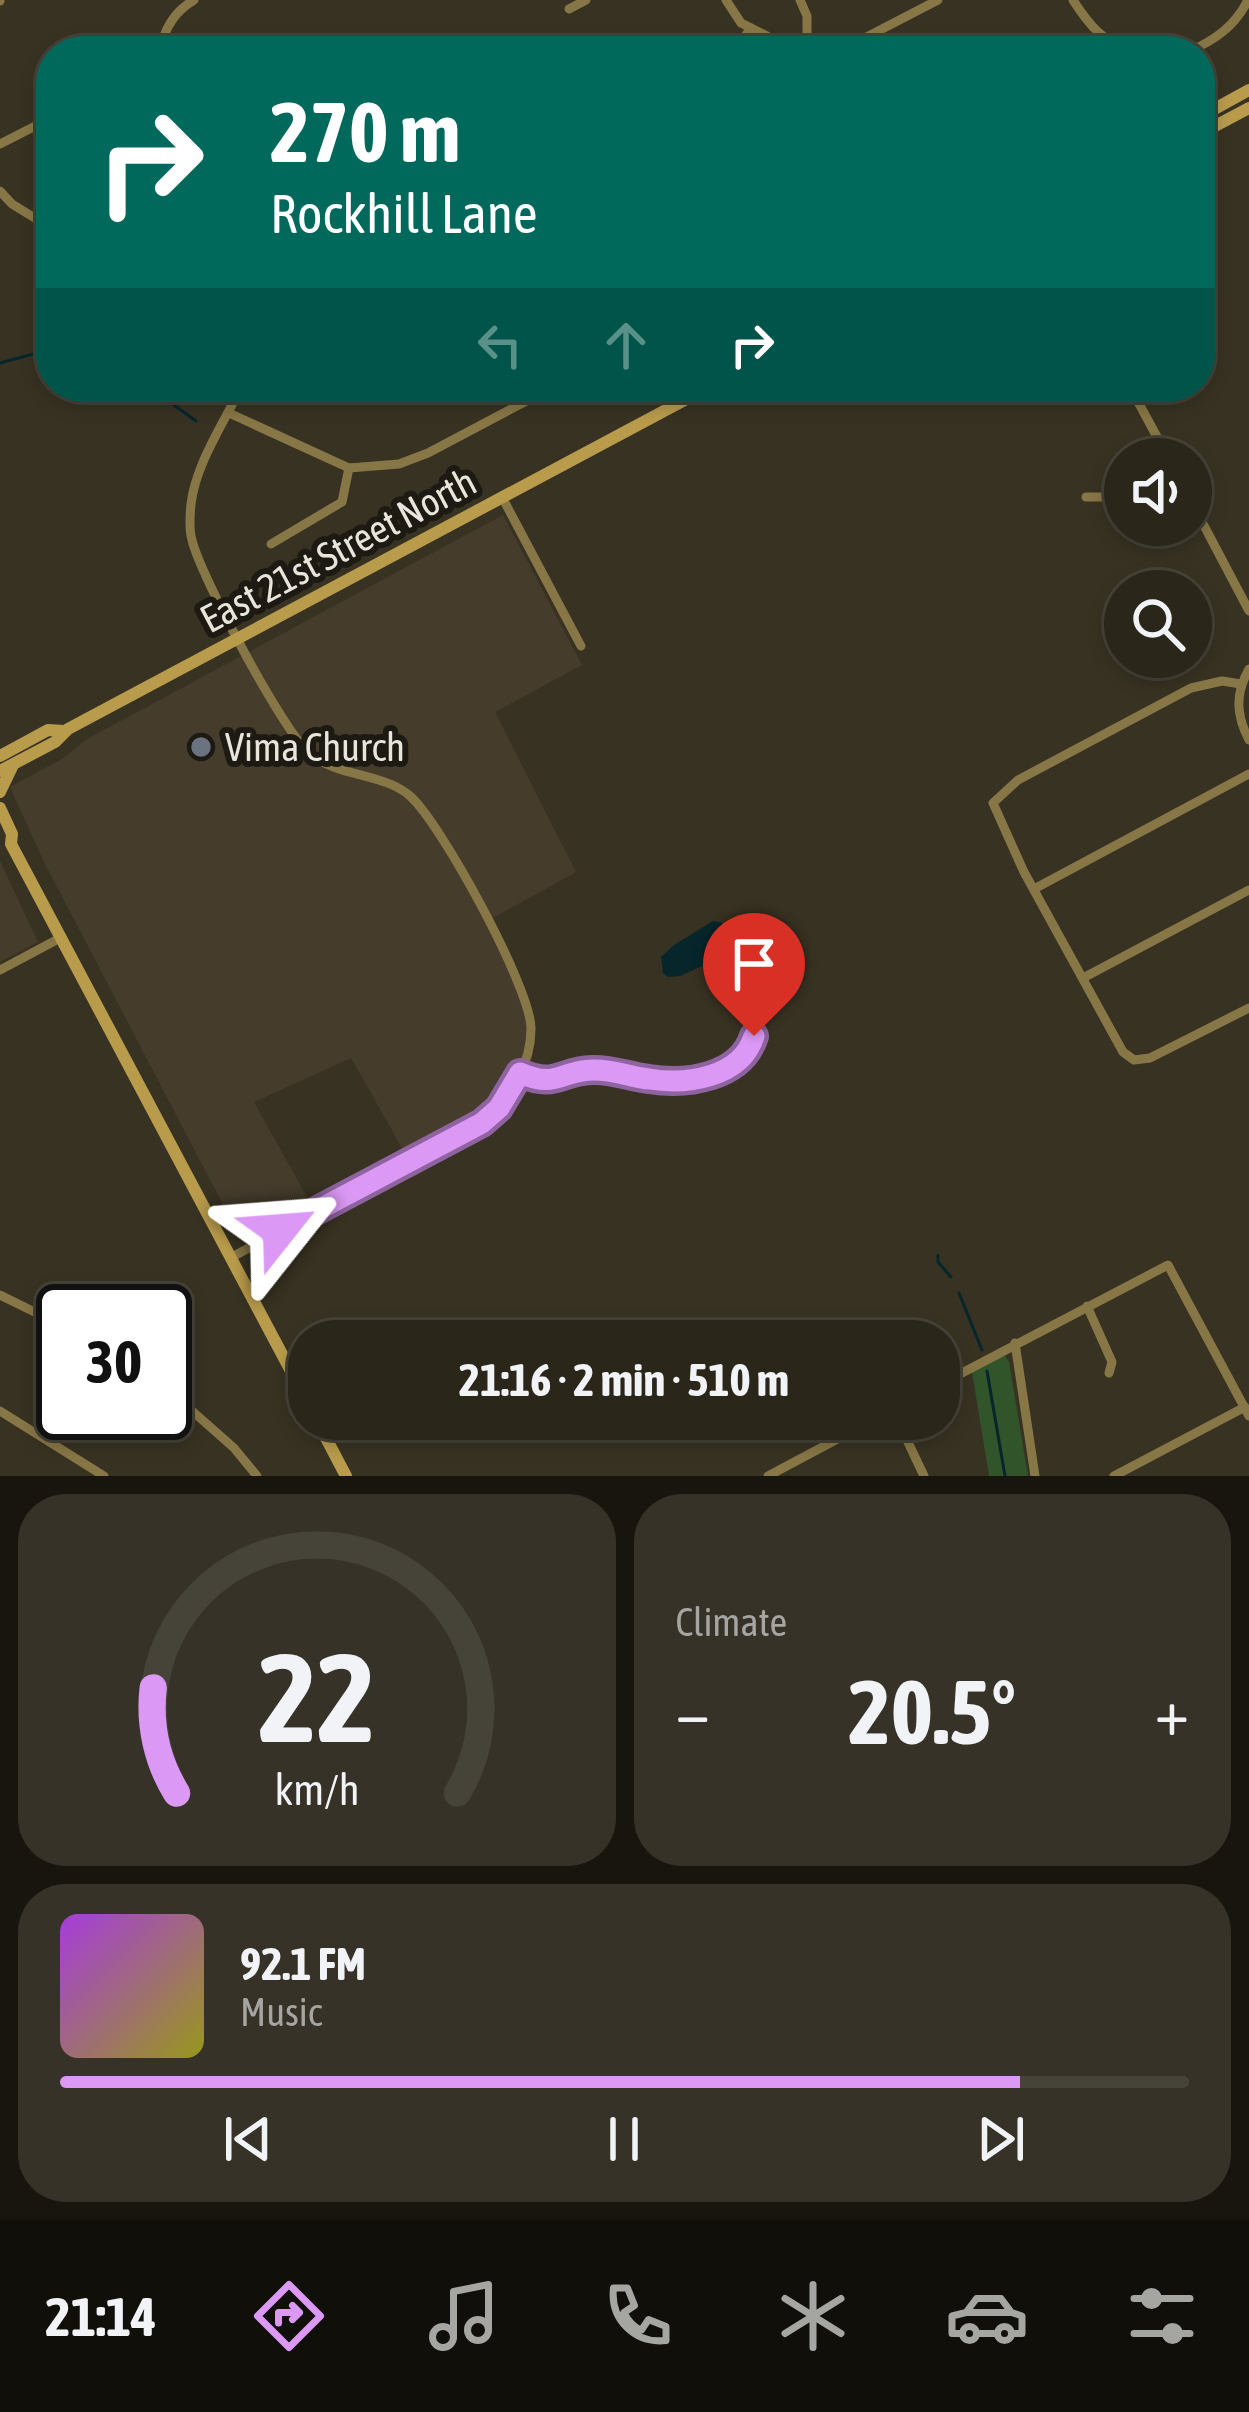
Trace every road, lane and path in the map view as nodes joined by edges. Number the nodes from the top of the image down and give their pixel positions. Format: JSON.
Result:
{"nodes":[{"id":1,"x":194,"y":0,"type":"edge"},
{"id":2,"x":586,"y":0,"type":"edge"},
{"id":3,"x":726,"y":0,"type":"edge"},
{"id":4,"x":800,"y":0,"type":"edge"},
{"id":5,"x":1073,"y":0,"type":"edge"},
{"id":6,"x":1248,"y":0,"type":"edge"},
{"id":7,"x":930,"y":2,"type":"edge"},
{"id":8,"x":569,"y":9,"type":"dead end"},
{"id":9,"x":751,"y":28,"type":"junction"},
{"id":10,"x":165,"y":36,"type":"edge"},
{"id":11,"x":745,"y":36,"type":"edge"},
{"id":12,"x":767,"y":36,"type":"edge"},
{"id":13,"x":808,"y":36,"type":"edge"},
{"id":14,"x":868,"y":36,"type":"edge"},
{"id":15,"x":1100,"y":36,"type":"edge"},
{"id":16,"x":1215,"y":37,"type":"edge"},
{"id":17,"x":1249,"y":91,"type":"edge"},
{"id":18,"x":1249,"y":108,"type":"edge"},
{"id":19,"x":1215,"y":109,"type":"edge"},
{"id":20,"x":36,"y":126,"type":"edge"},
{"id":21,"x":1215,"y":126,"type":"edge"},
{"id":22,"x":0,"y":145,"type":"edge"},
{"id":23,"x":0,"y":190,"type":"edge"},
{"id":24,"x":36,"y":219,"type":"edge"},
{"id":25,"x":234,"y":402,"type":"edge"},
{"id":26,"x":525,"y":402,"type":"edge"},
{"id":27,"x":681,"y":402,"type":"edge"},
{"id":28,"x":1138,"y":402,"type":"edge"},
{"id":29,"x":229,"y":413,"type":"junction"},
{"id":30,"x":1158,"y":438,"type":"edge"},
{"id":31,"x":349,"y":468,"type":"junction"},
{"id":32,"x":1104,"y":496,"type":"edge"},
{"id":33,"x":502,"y":497,"type":"junction"},
{"id":34,"x":1086,"y":497,"type":"dead end"},
{"id":35,"x":1212,"y":541,"type":"edge"},
{"id":36,"x":271,"y":544,"type":"dead end"},
{"id":37,"x":1249,"y":611,"type":"edge"},
{"id":38,"x":239,"y":638,"type":"junction"},
{"id":39,"x":581,"y":646,"type":"dead end"},
{"id":40,"x":1249,"y":669,"type":"edge"},
{"id":41,"x":1241,"y":684,"type":"junction"},
{"id":42,"x":64,"y":731,"type":"junction"},
{"id":43,"x":1249,"y":740,"type":"edge"},
{"id":44,"x":0,"y":756,"type":"edge"},
{"id":45,"x":15,"y":763,"type":"junction"},
{"id":46,"x":0,"y":771,"type":"edge"},
{"id":47,"x":1249,"y":774,"type":"edge"},
{"id":48,"x":0,"y":792,"type":"edge"},
{"id":49,"x":0,"y":808,"type":"edge"},
{"id":50,"x":5,"y":841,"type":"edge"},
{"id":51,"x":1034,"y":889,"type":"junction"},
{"id":52,"x":1249,"y":890,"type":"edge"},
{"id":53,"x":62,"y":938,"type":"junction"},
{"id":54,"x":0,"y":970,"type":"edge"},
{"id":55,"x":1083,"y":978,"type":"junction"},
{"id":56,"x":1249,"y":1008,"type":"edge"},
{"id":57,"x":754,"y":1036,"type":"dead end"},
{"id":58,"x":520,"y":1073,"type":"junction"},
{"id":59,"x":232,"y":1257,"type":"junction"},
{"id":60,"x":0,"y":1295,"type":"edge"},
{"id":61,"x":1087,"y":1306,"type":"junction"},
{"id":62,"x":36,"y":1313,"type":"edge"},
{"id":63,"x":1016,"y":1343,"type":"junction"},
{"id":64,"x":288,"y":1365,"type":"edge"},
{"id":65,"x":1109,"y":1373,"type":"dead end"},
{"id":66,"x":960,"y":1374,"type":"edge"},
{"id":67,"x":0,"y":1411,"type":"edge"},
{"id":68,"x":192,"y":1411,"type":"edge"},
{"id":69,"x":1247,"y":1412,"type":"edge"},
{"id":70,"x":327,"y":1440,"type":"edge"},
{"id":71,"x":839,"y":1440,"type":"edge"},
{"id":72,"x":907,"y":1440,"type":"edge"},
{"id":73,"x":104,"y":1476,"type":"edge"},
{"id":74,"x":256,"y":1476,"type":"edge"},
{"id":75,"x":346,"y":1476,"type":"edge"},
{"id":76,"x":768,"y":1476,"type":"edge"},
{"id":77,"x":924,"y":1476,"type":"edge"},
{"id":78,"x":1035,"y":1476,"type":"edge"},
{"id":79,"x":1114,"y":1476,"type":"edge"}],
"edges":[{"from":1,"to":10,"type":"street"},
{"from":2,"to":8,"type":"street"},
{"from":3,"to":9,"type":"street"},
{"from":4,"to":13,"type":"street"},
{"from":5,"to":15,"type":"street"},
{"from":6,"to":16,"type":"street"},
{"from":7,"to":14,"type":"street"},
{"from":9,"to":11,"type":"street"},
{"from":9,"to":12,"type":"street"},
{"from":17,"to":19,"type":"main road"},
{"from":18,"to":21,"type":"main road"},
{"from":20,"to":22,"type":"street"},
{"from":23,"to":24,"type":"street"},
{"from":25,"to":29,"type":"street"},
{"from":26,"to":31,"type":"street"},
{"from":27,"to":33,"type":"main road","name":"East 21st Street North"},
{"from":28,"to":30,"type":"street"},
{"from":29,"to":31,"type":"street"},
{"from":29,"to":38,"type":"street"},
{"from":31,"to":36,"type":"street"},
{"from":32,"to":34,"type":"street"},
{"from":33,"to":38,"type":"main road","name":"East 21st Street North"},
{"from":33,"to":39,"type":"street"},
{"from":35,"to":37,"type":"street"},
{"from":38,"to":42,"type":"main road","name":"East 21st Street North"},
{"from":38,"to":58,"type":"street"},
{"from":40,"to":41,"type":"street"},
{"from":41,"to":43,"type":"street"},
{"from":41,"to":51,"type":"street"},
{"from":42,"to":44,"type":"main road"},
{"from":42,"to":45,"type":"main road","name":"East 21st Street North"},
{"from":45,"to":46,"type":"main road","name":"East 21st Street North"},
{"from":45,"to":48,"type":"main road"},
{"from":47,"to":51,"type":"street"},
{"from":49,"to":50,"type":"main road"},
{"from":50,"to":53,"type":"main road"},
{"from":51,"to":55,"type":"street"},
{"from":52,"to":55,"type":"street"},
{"from":53,"to":54,"type":"street"},
{"from":53,"to":59,"type":"main road"},
{"from":55,"to":56,"type":"street"},
{"from":57,"to":58,"type":"street"},
{"from":58,"to":59,"type":"street"},
{"from":59,"to":64,"type":"main road"},
{"from":60,"to":62,"type":"street"},
{"from":61,"to":63,"type":"street"},
{"from":61,"to":65,"type":"street"},
{"from":61,"to":69,"type":"street"},
{"from":63,"to":66,"type":"street"},
{"from":63,"to":78,"type":"street"},
{"from":67,"to":73,"type":"street"},
{"from":68,"to":74,"type":"street"},
{"from":69,"to":79,"type":"street"},
{"from":70,"to":75,"type":"main road"},
{"from":71,"to":76,"type":"street"},
{"from":72,"to":77,"type":"street"}]}
